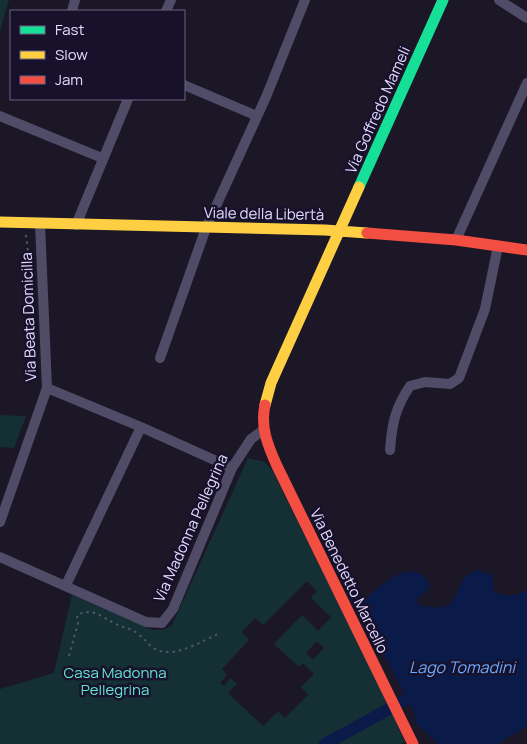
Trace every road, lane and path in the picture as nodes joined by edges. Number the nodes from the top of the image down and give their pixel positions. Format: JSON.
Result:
{"nodes":[{"id":1,"x":305,"y":0,"type":"edge"},
{"id":2,"x":443,"y":0,"type":"edge"},
{"id":3,"x":499,"y":0,"type":"edge"},
{"id":4,"x":527,"y":18,"type":"edge"},
{"id":5,"x":527,"y":83,"type":"edge"},
{"id":6,"x":185,"y":85,"type":"edge"},
{"id":7,"x":128,"y":100,"type":"edge"},
{"id":8,"x":0,"y":116,"type":"edge"},
{"id":9,"x":257,"y":116,"type":"junction"},
{"id":10,"x":102,"y":158,"type":"junction"},
{"id":11,"x":0,"y":222,"type":"edge"},
{"id":12,"x":40,"y":224,"type":"junction"},
{"id":13,"x":76,"y":225,"type":"junction"},
{"id":14,"x":206,"y":228,"type":"junction"},
{"id":15,"x":341,"y":232,"type":"junction"},
{"id":16,"x":26,"y":235,"type":"dead end"},
{"id":17,"x":456,"y":240,"type":"junction"},
{"id":18,"x":498,"y":246,"type":"junction"},
{"id":19,"x":527,"y":250,"type":"edge"},
{"id":20,"x":30,"y":273,"type":"dead end"},
{"id":21,"x":160,"y":358,"type":"dead end"},
{"id":22,"x":46,"y":388,"type":"junction"},
{"id":23,"x":141,"y":427,"type":"junction"},
{"id":24,"x":262,"y":431,"type":"junction"},
{"id":25,"x":390,"y":450,"type":"dead end"},
{"id":26,"x":232,"y":468,"type":"junction"},
{"id":27,"x":0,"y":522,"type":"edge"},
{"id":28,"x":0,"y":557,"type":"edge"},
{"id":29,"x":66,"y":585,"type":"junction"},
{"id":30,"x":218,"y":634,"type":"dead end"},
{"id":31,"x":69,"y":656,"type":"dead end"},
{"id":32,"x":413,"y":744,"type":"edge"}],
"edges":[{"from":1,"to":9,"type":"street"},
{"from":2,"to":15,"type":"street","name":"Via Goffredo Mameli"},
{"from":3,"to":4,"type":"street"},
{"from":5,"to":17,"type":"street"},
{"from":6,"to":9,"type":"street"},
{"from":7,"to":10,"type":"street"},
{"from":8,"to":10,"type":"street"},
{"from":9,"to":14,"type":"street"},
{"from":10,"to":13,"type":"street"},
{"from":11,"to":12,"type":"street","name":"Viale della Libertà"},
{"from":12,"to":13,"type":"street","name":"Viale della Libertà"},
{"from":12,"to":22,"type":"street","name":"Via Beata Domicilla"},
{"from":13,"to":14,"type":"street","name":"Viale della Libertà"},
{"from":14,"to":15,"type":"street","name":"Viale della Libertà"},
{"from":14,"to":21,"type":"street"},
{"from":15,"to":17,"type":"street","name":"Viale della Libertà"},
{"from":15,"to":24,"type":"street"},
{"from":16,"to":20,"type":"path"},
{"from":17,"to":18,"type":"street","name":"Viale della Libertà"},
{"from":18,"to":19,"type":"street","name":"Viale della Libertà"},
{"from":18,"to":25,"type":"street"},
{"from":22,"to":23,"type":"street"},
{"from":22,"to":27,"type":"street","name":"Via Beata Domicilla"},
{"from":23,"to":26,"type":"street"},
{"from":23,"to":29,"type":"street"},
{"from":24,"to":26,"type":"street","name":"Via Madonna Pellegrina"},
{"from":24,"to":32,"type":"street","name":"Via Benedetto Marcello"},
{"from":26,"to":29,"type":"street","name":"Via Madonna Pellegrina"},
{"from":28,"to":29,"type":"street","name":"Via Madonna Pellegrina"},
{"from":30,"to":31,"type":"path"}]}
